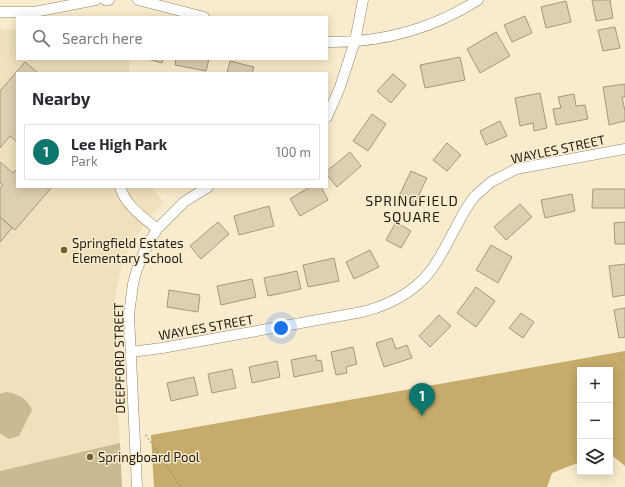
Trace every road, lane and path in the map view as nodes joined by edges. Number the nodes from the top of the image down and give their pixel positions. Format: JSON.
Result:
{"nodes":[{"id":1,"x":96,"y":0,"type":"edge"},
{"id":2,"x":105,"y":0,"type":"edge"},
{"id":3,"x":109,"y":0,"type":"edge"},
{"id":4,"x":138,"y":0,"type":"edge"},
{"id":5,"x":363,"y":0,"type":"edge"},
{"id":6,"x":478,"y":0,"type":"edge"},
{"id":7,"x":0,"y":12,"type":"edge"},
{"id":8,"x":200,"y":16,"type":"edge"},
{"id":9,"x":355,"y":41,"type":"junction"},
{"id":10,"x":328,"y":42,"type":"edge"},
{"id":11,"x":328,"y":115,"type":"edge"},
{"id":12,"x":625,"y":149,"type":"edge"},
{"id":13,"x":120,"y":188,"type":"edge"},
{"id":14,"x":206,"y":188,"type":"edge"},
{"id":15,"x":157,"y":229,"type":"junction"},
{"id":16,"x":131,"y":352,"type":"junction"},
{"id":17,"x":144,"y":433,"type":"dead end"},
{"id":18,"x":137,"y":487,"type":"edge"},
{"id":19,"x":181,"y":487,"type":"edge"}],
"edges":[{"from":1,"to":7,"type":"street"},
{"from":2,"to":3,"type":"street"},
{"from":4,"to":8,"type":"street"},
{"from":5,"to":9,"type":"street"},
{"from":6,"to":9,"type":"street"},
{"from":9,"to":10,"type":"street"},
{"from":9,"to":11,"type":"street"},
{"from":12,"to":16,"type":"street","name":"WAYLES STREET"},
{"from":13,"to":15,"type":"street"},
{"from":14,"to":15,"type":"street","name":"DEEPFORD STREET"},
{"from":15,"to":16,"type":"street","name":"DEEPFORD STREET"},
{"from":16,"to":18,"type":"street","name":"DEEPFORD STREET"},
{"from":17,"to":19,"type":"path"}]}
